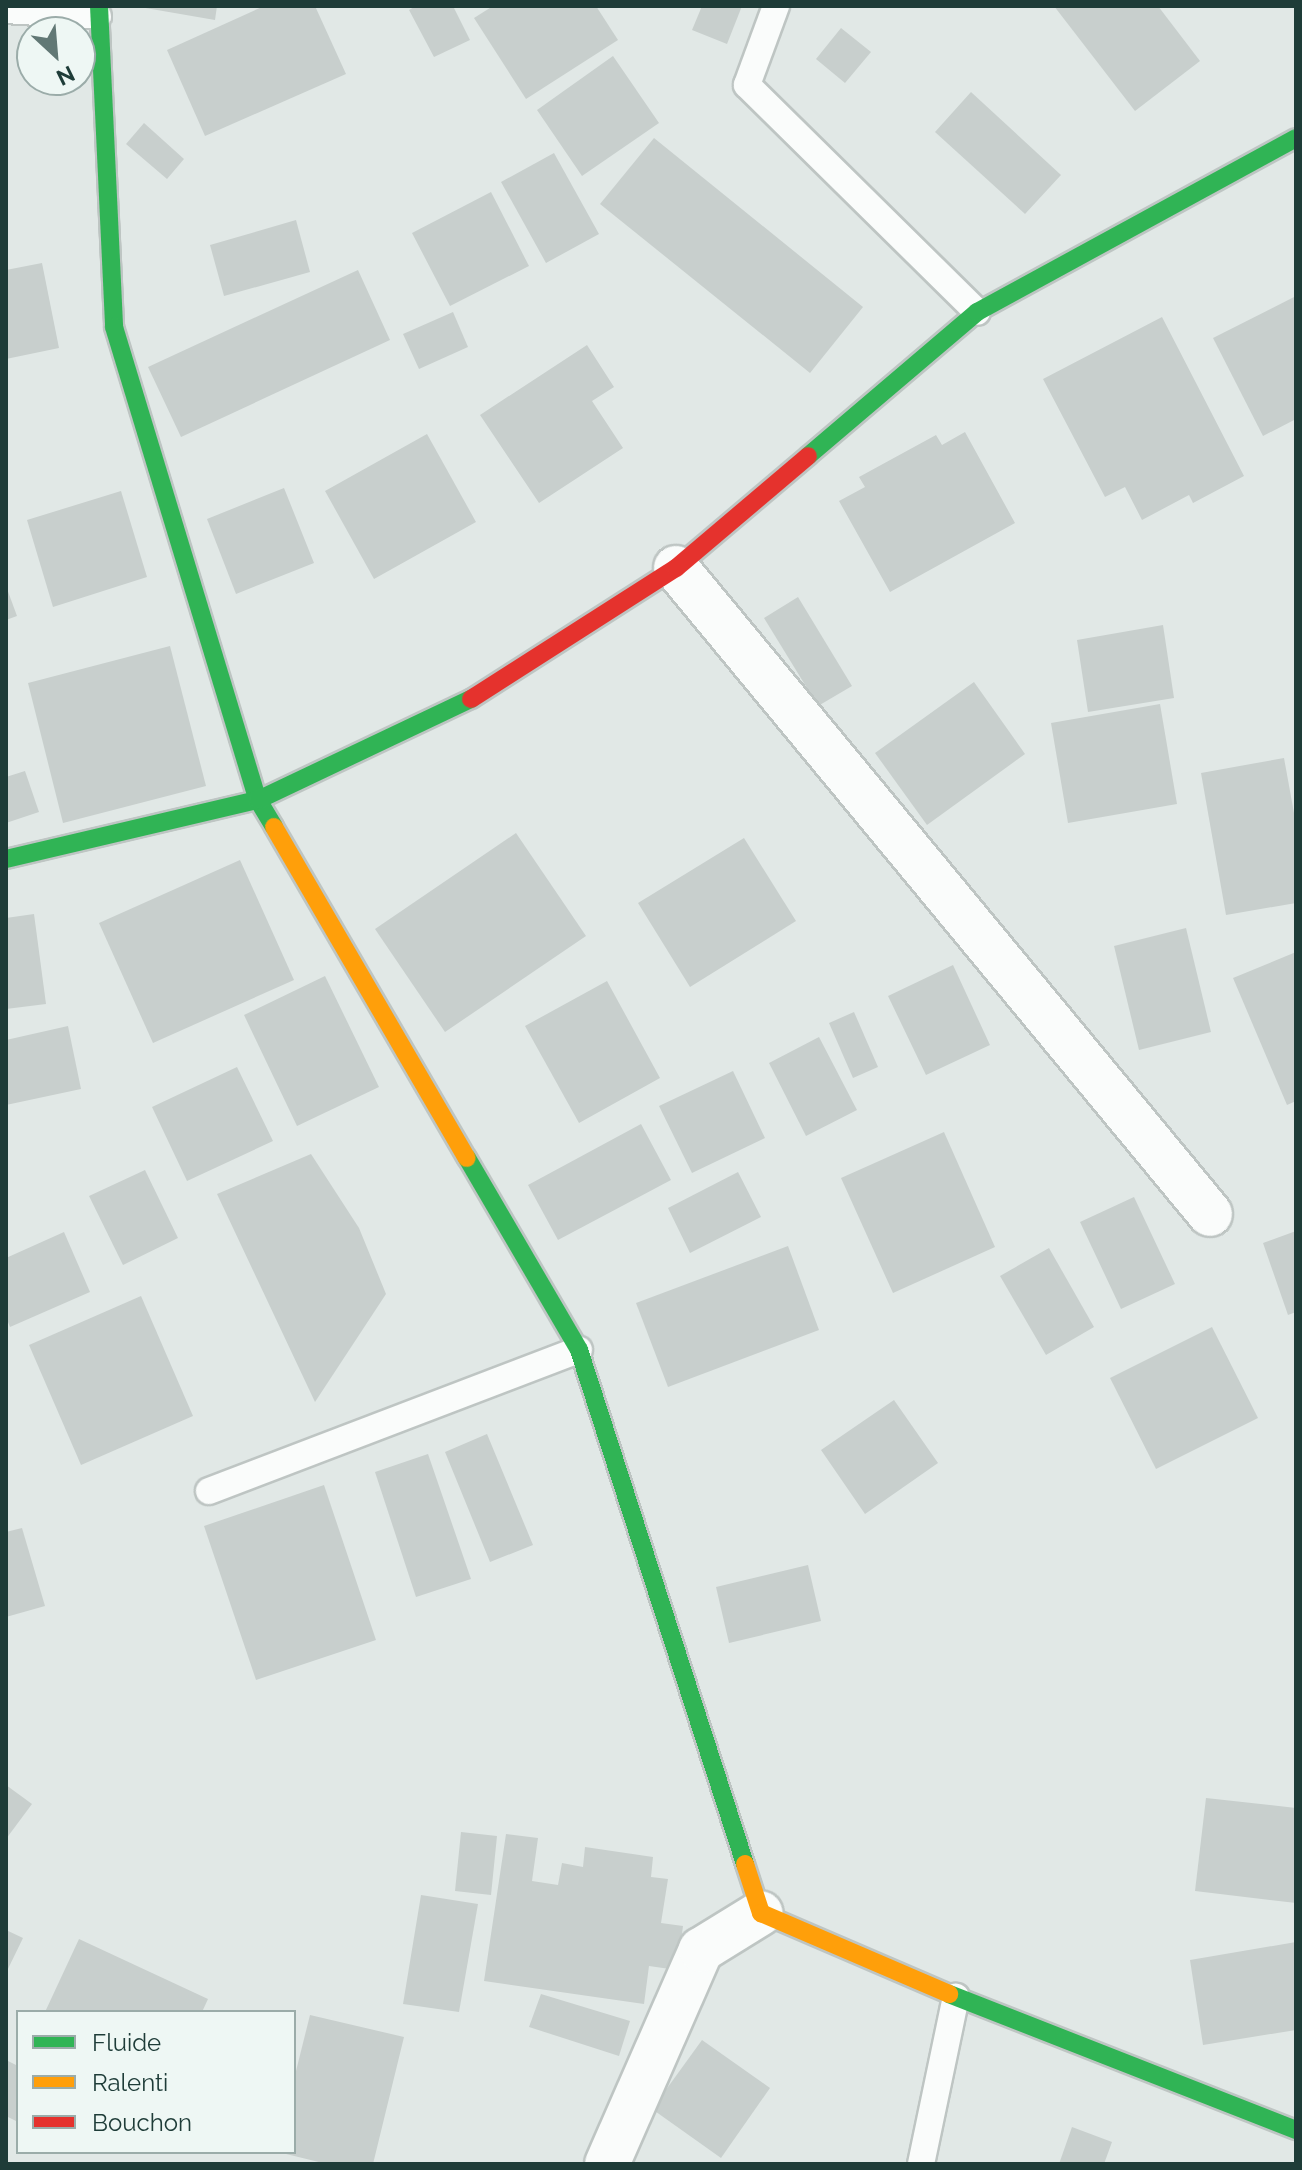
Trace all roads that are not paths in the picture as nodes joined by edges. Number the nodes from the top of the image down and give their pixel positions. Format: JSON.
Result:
{"nodes":[{"id":1,"x":776,"y":6,"type":"edge"},
{"id":2,"x":6,"y":10,"type":"edge"},
{"id":3,"x":99,"y":11,"type":"edge"},
{"id":4,"x":1296,"y":138,"type":"edge"},
{"id":5,"x":977,"y":312,"type":"junction"},
{"id":6,"x":676,"y":568,"type":"junction"},
{"id":7,"x":258,"y":800,"type":"junction"},
{"id":8,"x":6,"y":859,"type":"edge"},
{"id":9,"x":1210,"y":1214,"type":"dead end"},
{"id":10,"x":579,"y":1350,"type":"junction"},
{"id":11,"x":209,"y":1491,"type":"dead end"},
{"id":12,"x":761,"y":1913,"type":"junction"},
{"id":13,"x":956,"y":1997,"type":"junction"},
{"id":14,"x":1296,"y":2130,"type":"edge"},
{"id":15,"x":607,"y":2164,"type":"edge"},
{"id":16,"x":921,"y":2164,"type":"edge"}],
"edges":[{"from":1,"to":5,"type":"lane"},
{"from":2,"to":3,"type":"lane"},
{"from":3,"to":7,"type":"street"},
{"from":4,"to":5,"type":"street"},
{"from":5,"to":6,"type":"street"},
{"from":6,"to":7,"type":"street"},
{"from":6,"to":9,"type":"street"},
{"from":7,"to":8,"type":"street"},
{"from":7,"to":10,"type":"street"},
{"from":10,"to":11,"type":"lane"},
{"from":10,"to":12,"type":"street"},
{"from":12,"to":13,"type":"street"},
{"from":12,"to":15,"type":"street"},
{"from":13,"to":14,"type":"street"},
{"from":13,"to":16,"type":"lane"}]}
